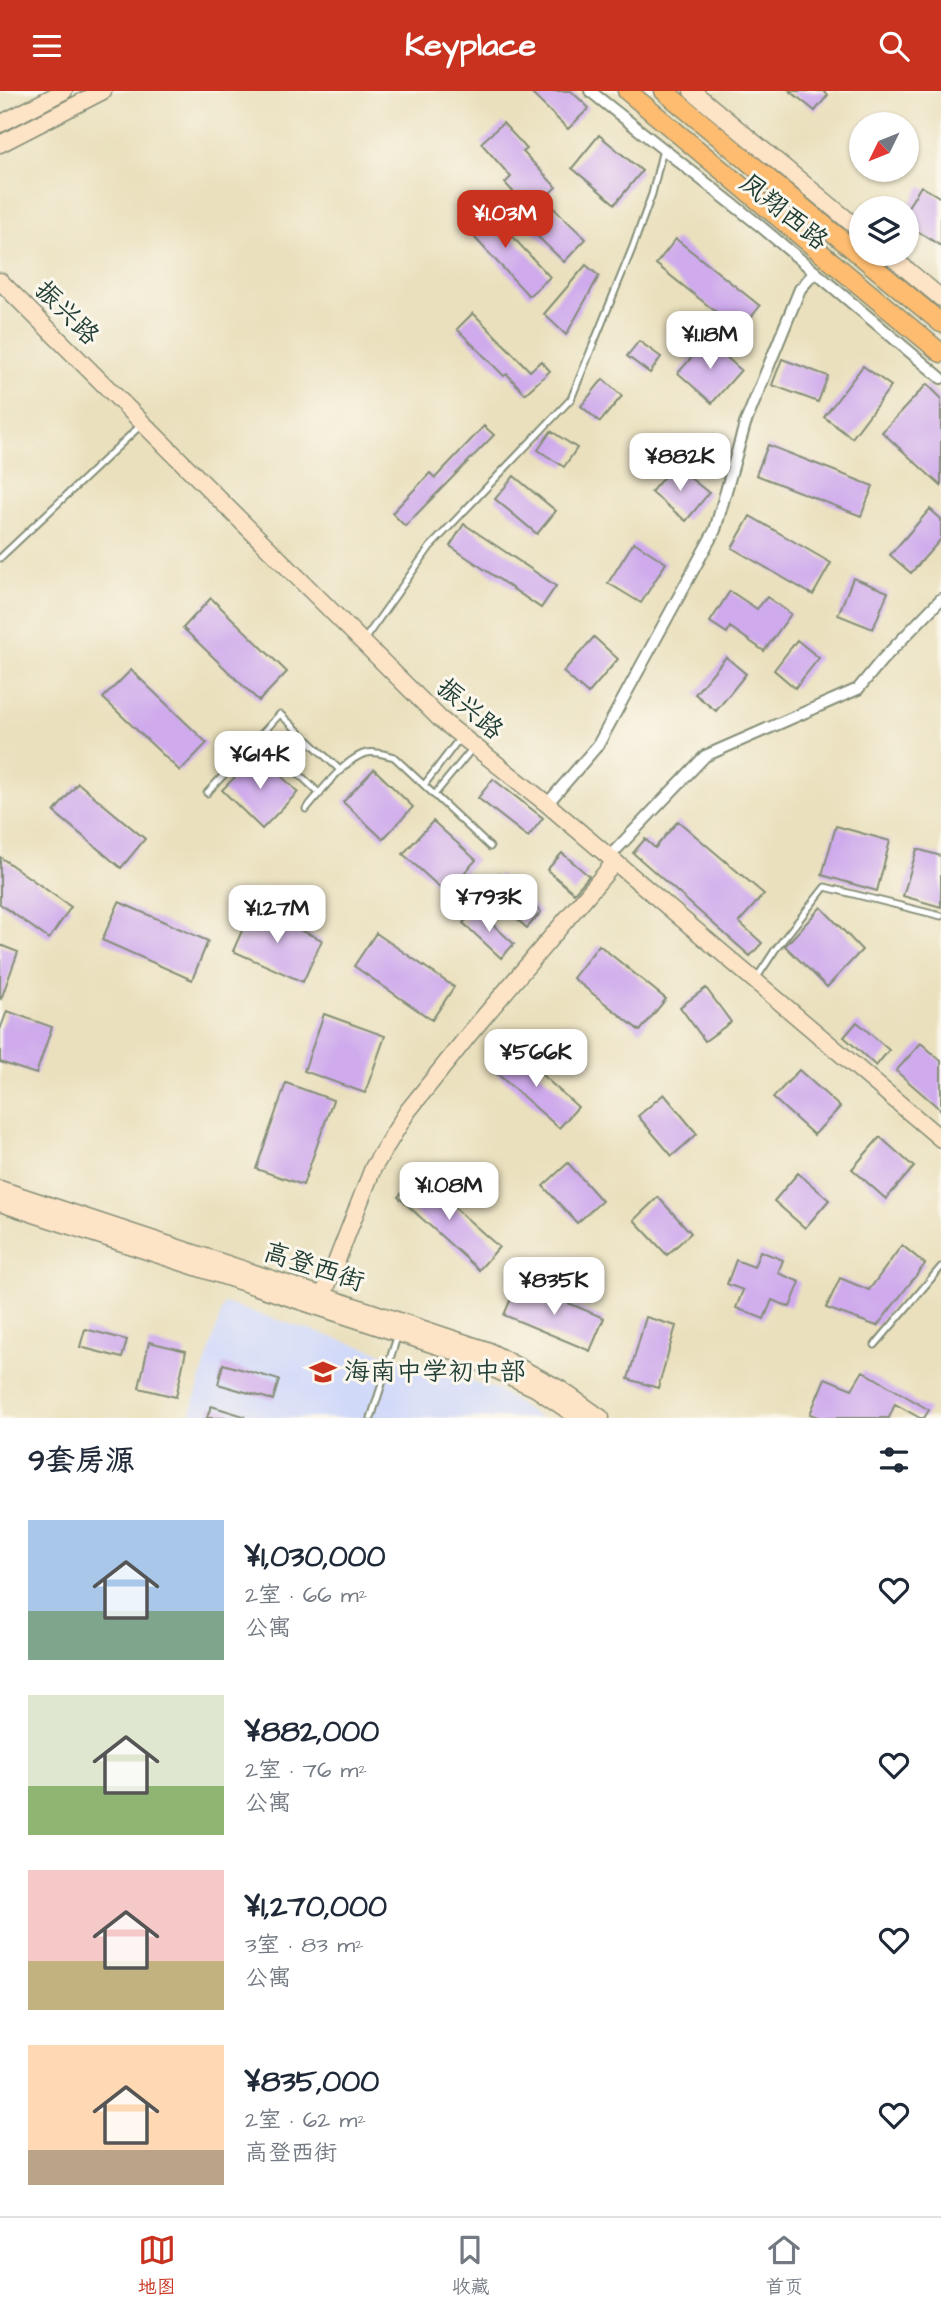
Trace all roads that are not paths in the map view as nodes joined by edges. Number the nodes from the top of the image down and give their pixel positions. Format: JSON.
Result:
{"nodes":[{"id":1,"x":64,"y":91,"type":"edge"},
{"id":2,"x":103,"y":91,"type":"edge"},
{"id":3,"x":590,"y":91,"type":"edge"},
{"id":4,"x":627,"y":91,"type":"edge"},
{"id":5,"x":664,"y":91,"type":"edge"},
{"id":6,"x":692,"y":91,"type":"edge"},
{"id":7,"x":0,"y":124,"type":"edge"},
{"id":8,"x":0,"y":144,"type":"edge"},
{"id":9,"x":663,"y":149,"type":"junction"},
{"id":10,"x":849,"y":221,"type":"edge"},
{"id":11,"x":902,"y":266,"type":"edge"},
{"id":12,"x":815,"y":272,"type":"junction"},
{"id":13,"x":0,"y":281,"type":"edge"},
{"id":14,"x":941,"y":298,"type":"edge"},
{"id":15,"x":941,"y":323,"type":"edge"},
{"id":16,"x":941,"y":353,"type":"edge"},
{"id":17,"x":941,"y":379,"type":"edge"},
{"id":18,"x":143,"y":423,"type":"junction"},
{"id":19,"x":0,"y":558,"type":"edge"},
{"id":20,"x":941,"y":600,"type":"edge"},
{"id":21,"x":363,"y":642,"type":"junction"},
{"id":22,"x":260,"y":736,"type":"junction"},
{"id":23,"x":468,"y":742,"type":"junction"},
{"id":24,"x":341,"y":771,"type":"junction"},
{"id":25,"x":424,"y":785,"type":"junction"},
{"id":26,"x":206,"y":793,"type":"dead end"},
{"id":27,"x":320,"y":794,"type":"junction"},
{"id":28,"x":434,"y":795,"type":"junction"},
{"id":29,"x":547,"y":804,"type":"junction"},
{"id":30,"x":306,"y":809,"type":"dead end"},
{"id":31,"x":490,"y":847,"type":"dead end"},
{"id":32,"x":612,"y":860,"type":"junction"},
{"id":33,"x":941,"y":916,"type":"edge"},
{"id":34,"x":755,"y":981,"type":"junction"},
{"id":35,"x":941,"y":1139,"type":"edge"},
{"id":36,"x":0,"y":1189,"type":"edge"},
{"id":37,"x":0,"y":1203,"type":"edge"},
{"id":38,"x":941,"y":1267,"type":"edge"},
{"id":39,"x":323,"y":1296,"type":"junction"},
{"id":40,"x":401,"y":1327,"type":"junction"},
{"id":41,"x":875,"y":1345,"type":"dead end"},
{"id":42,"x":371,"y":1418,"type":"edge"},
{"id":43,"x":579,"y":1418,"type":"edge"},
{"id":44,"x":601,"y":1418,"type":"edge"}],
"edges":[{"from":1,"to":7,"type":"street"},
{"from":2,"to":8,"type":"street"},
{"from":3,"to":9,"type":"street","name":"凤翔西路"},
{"from":4,"to":16,"type":"main road","name":"凤翔西路"},
{"from":5,"to":15,"type":"main road","name":"凤翔西路"},
{"from":6,"to":10,"type":"street"},
{"from":9,"to":12,"type":"street","name":"凤翔西路"},
{"from":9,"to":21,"type":"lane"},
{"from":11,"to":14,"type":"street"},
{"from":12,"to":17,"type":"street","name":"凤翔西路"},
{"from":12,"to":29,"type":"street"},
{"from":13,"to":18,"type":"street","name":"振兴路"},
{"from":18,"to":19,"type":"lane"},
{"from":18,"to":21,"type":"street","name":"振兴路"},
{"from":20,"to":32,"type":"street"},
{"from":21,"to":23,"type":"street","name":"振兴路"},
{"from":22,"to":24,"type":"lane"},
{"from":22,"to":26,"type":"lane"},
{"from":22,"to":27,"type":"lane"},
{"from":23,"to":25,"type":"lane"},
{"from":23,"to":28,"type":"lane"},
{"from":23,"to":29,"type":"street","name":"振兴路"},
{"from":24,"to":25,"type":"lane"},
{"from":24,"to":27,"type":"lane"},
{"from":25,"to":28,"type":"lane"},
{"from":27,"to":30,"type":"lane"},
{"from":28,"to":31,"type":"lane"},
{"from":29,"to":32,"type":"street","name":"振兴路"},
{"from":32,"to":34,"type":"street","name":"振兴路"},
{"from":32,"to":39,"type":"street"},
{"from":33,"to":34,"type":"lane"},
{"from":34,"to":35,"type":"street","name":"振兴路"},
{"from":36,"to":39,"type":"street","name":"高登西街"},
{"from":37,"to":40,"type":"street","name":"高登西街"},
{"from":38,"to":41,"type":"lane"},
{"from":39,"to":40,"type":"street","name":"高登西街"},
{"from":40,"to":42,"type":"lane"},
{"from":40,"to":43,"type":"street","name":"高登西街"},
{"from":40,"to":44,"type":"street","name":"高登西街"}]}
